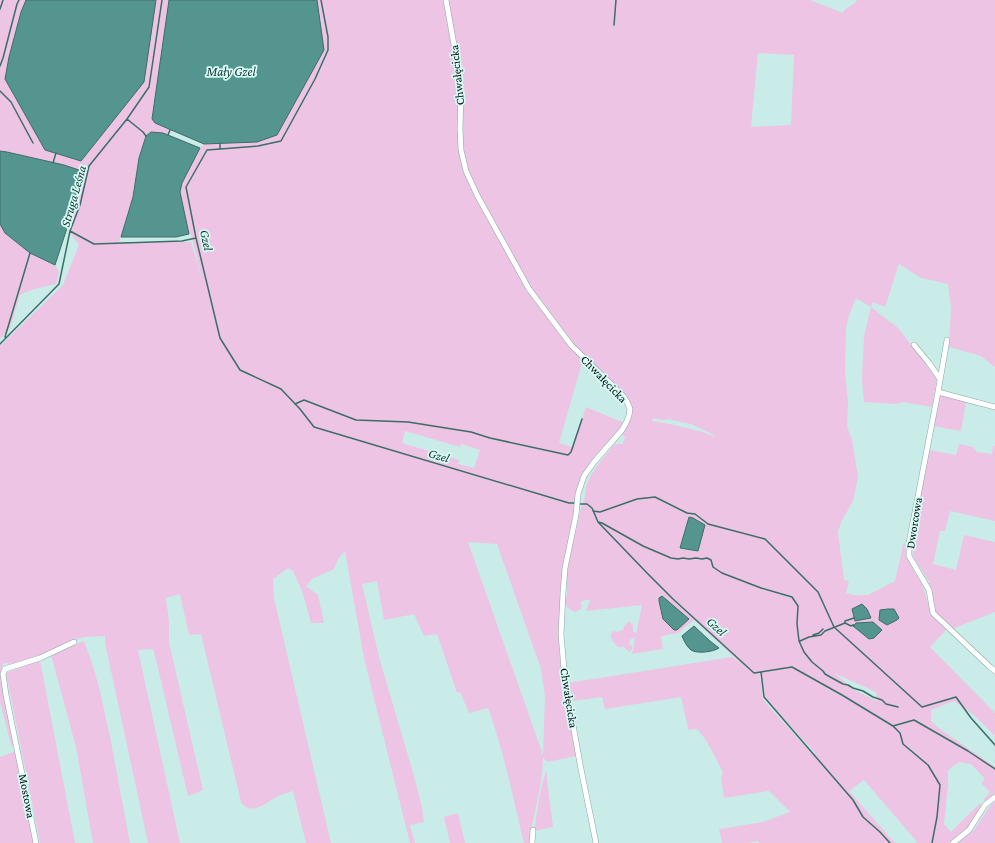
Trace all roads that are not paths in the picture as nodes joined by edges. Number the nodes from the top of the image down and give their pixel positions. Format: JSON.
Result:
{"nodes":[{"id":1,"x":446,"y":0,"type":"edge"},
{"id":2,"x":947,"y":340,"type":"dead end"},
{"id":3,"x":914,"y":345,"type":"dead end"},
{"id":4,"x":940,"y":379,"type":"junction"},
{"id":5,"x":938,"y":392,"type":"junction"},
{"id":6,"x":995,"y":407,"type":"edge"},
{"id":7,"x":74,"y":642,"type":"dead end"},
{"id":8,"x":995,"y":671,"type":"edge"},
{"id":9,"x":995,"y":797,"type":"edge"},
{"id":10,"x":533,"y":830,"type":"dead end"},
{"id":11,"x":36,"y":843,"type":"edge"},
{"id":12,"x":532,"y":843,"type":"edge"},
{"id":13,"x":596,"y":843,"type":"edge"},
{"id":14,"x":953,"y":843,"type":"edge"}],
"edges":[{"from":1,"to":13,"type":"street","name":"Chwałęcicka"},
{"from":2,"to":4,"type":"street","name":"Dworcowa"},
{"from":3,"to":4,"type":"street"},
{"from":4,"to":5,"type":"street","name":"Dworcowa"},
{"from":5,"to":6,"type":"street"},
{"from":5,"to":8,"type":"street","name":"Dworcowa"},
{"from":7,"to":11,"type":"street","name":"Mostowa"},
{"from":9,"to":14,"type":"street"},
{"from":10,"to":12,"type":"street"}]}
